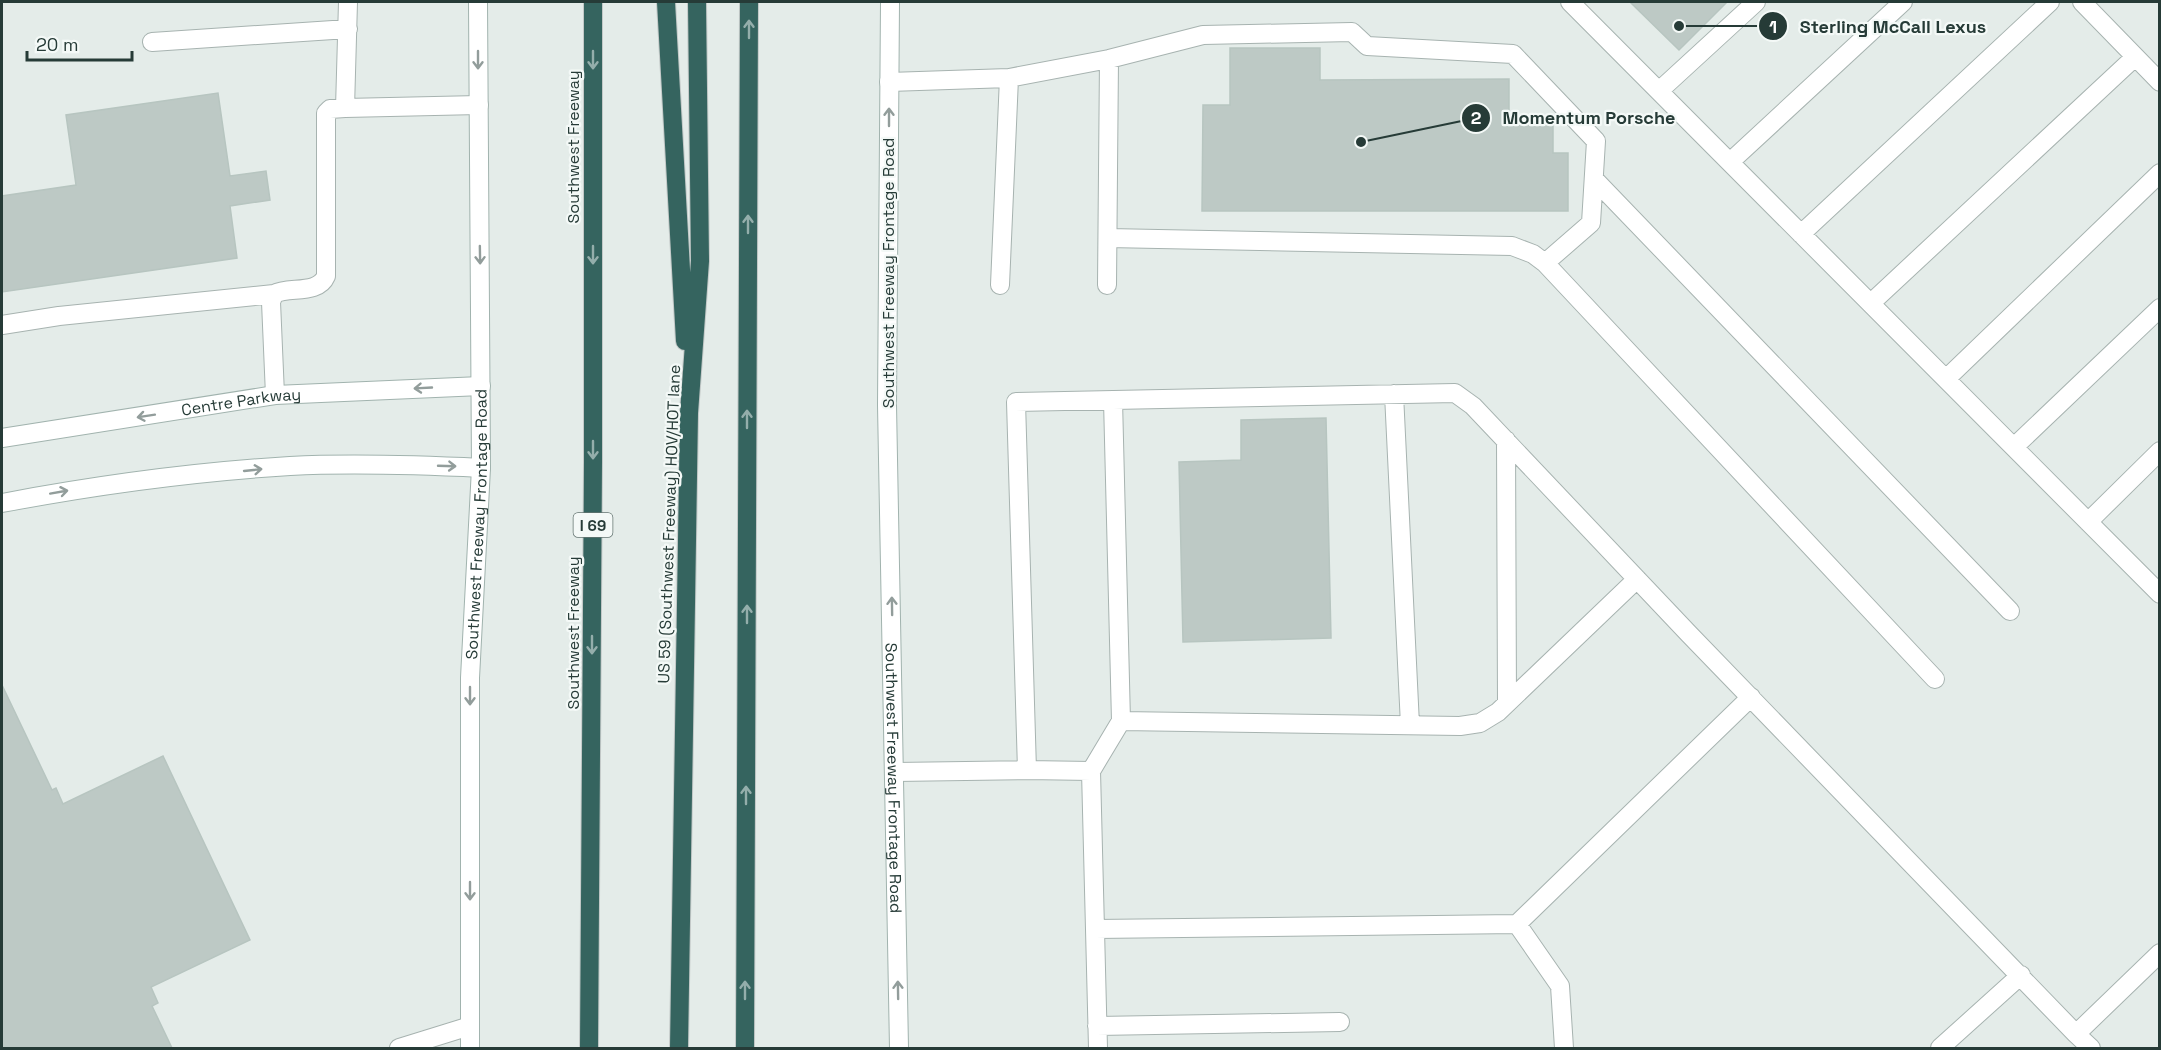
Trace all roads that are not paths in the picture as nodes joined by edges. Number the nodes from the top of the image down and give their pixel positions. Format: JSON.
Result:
{"nodes":[{"id":1,"x":348,"y":2,"type":"edge"},
{"id":2,"x":478,"y":2,"type":"edge"},
{"id":3,"x":593,"y":2,"type":"edge"},
{"id":4,"x":666,"y":2,"type":"edge"},
{"id":5,"x":697,"y":2,"type":"edge"},
{"id":6,"x":749,"y":2,"type":"edge"},
{"id":7,"x":890,"y":2,"type":"edge"},
{"id":8,"x":1570,"y":2,"type":"edge"},
{"id":9,"x":1756,"y":2,"type":"edge"},
{"id":10,"x":1903,"y":2,"type":"edge"},
{"id":11,"x":2050,"y":2,"type":"edge"},
{"id":12,"x":2082,"y":2,"type":"edge"},
{"id":13,"x":348,"y":29,"type":"junction"},
{"id":14,"x":153,"y":42,"type":"dead end"},
{"id":15,"x":2135,"y":57,"type":"junction"},
{"id":16,"x":1109,"y":59,"type":"junction"},
{"id":17,"x":1009,"y":78,"type":"junction"},
{"id":18,"x":889,"y":82,"type":"junction"},
{"id":19,"x":2160,"y":82,"type":"edge"},
{"id":20,"x":1659,"y":92,"type":"junction"},
{"id":21,"x":479,"y":105,"type":"junction"},
{"id":22,"x":345,"y":108,"type":"junction"},
{"id":23,"x":1730,"y":162,"type":"junction"},
{"id":24,"x":2160,"y":173,"type":"edge"},
{"id":25,"x":1595,"y":180,"type":"junction"},
{"id":26,"x":1801,"y":234,"type":"junction"},
{"id":27,"x":1108,"y":238,"type":"junction"},
{"id":28,"x":1545,"y":263,"type":"junction"},
{"id":29,"x":1000,"y":285,"type":"dead end"},
{"id":30,"x":1107,"y":285,"type":"dead end"},
{"id":31,"x":274,"y":294,"type":"junction"},
{"id":32,"x":1871,"y":303,"type":"junction"},
{"id":33,"x":2160,"y":308,"type":"edge"},
{"id":34,"x":2,"y":325,"type":"edge"},
{"id":35,"x":1946,"y":379,"type":"junction"},
{"id":36,"x":481,"y":386,"type":"junction"},
{"id":37,"x":1394,"y":394,"type":"junction"},
{"id":38,"x":275,"y":395,"type":"junction"},
{"id":39,"x":1113,"y":399,"type":"junction"},
{"id":40,"x":689,"y":413,"type":"junction"},
{"id":41,"x":2,"y":438,"type":"edge"},
{"id":42,"x":1506,"y":440,"type":"junction"},
{"id":43,"x":2014,"y":447,"type":"junction"},
{"id":44,"x":2160,"y":451,"type":"edge"},
{"id":45,"x":481,"y":468,"type":"junction"},
{"id":46,"x":2,"y":503,"type":"edge"},
{"id":47,"x":2088,"y":522,"type":"junction"},
{"id":48,"x":1637,"y":579,"type":"junction"},
{"id":49,"x":2157,"y":586,"type":"edge"},
{"id":50,"x":2010,"y":611,"type":"dead end"},
{"id":51,"x":1935,"y":679,"type":"dead end"},
{"id":52,"x":1751,"y":697,"type":"junction"},
{"id":53,"x":1507,"y":703,"type":"junction"},
{"id":54,"x":1121,"y":721,"type":"junction"},
{"id":55,"x":1410,"y":725,"type":"junction"},
{"id":56,"x":1027,"y":770,"type":"junction"},
{"id":57,"x":1092,"y":771,"type":"junction"},
{"id":58,"x":895,"y":772,"type":"junction"},
{"id":59,"x":1517,"y":924,"type":"junction"},
{"id":60,"x":1095,"y":929,"type":"junction"},
{"id":61,"x":2160,"y":953,"type":"edge"},
{"id":62,"x":2021,"y":975,"type":"junction"},
{"id":63,"x":1340,"y":1022,"type":"dead end"},
{"id":64,"x":470,"y":1026,"type":"junction"},
{"id":65,"x":1098,"y":1026,"type":"junction"},
{"id":66,"x":2076,"y":1034,"type":"junction"},
{"id":67,"x":399,"y":1048,"type":"edge"},
{"id":68,"x":470,"y":1048,"type":"edge"},
{"id":69,"x":589,"y":1048,"type":"edge"},
{"id":70,"x":679,"y":1048,"type":"edge"},
{"id":71,"x":745,"y":1048,"type":"edge"},
{"id":72,"x":899,"y":1048,"type":"edge"},
{"id":73,"x":1098,"y":1048,"type":"edge"},
{"id":74,"x":1564,"y":1048,"type":"edge"},
{"id":75,"x":1940,"y":1048,"type":"edge"},
{"id":76,"x":2091,"y":1048,"type":"edge"}],
"edges":[{"from":1,"to":13,"type":"main road"},
{"from":2,"to":21,"type":"main road","name":"Southwest Freeway Frontage Road","one_way":true},
{"from":3,"to":69,"type":"highway","name":"Southwest Freeway","number":"I 69","one_way":true},
{"from":4,"to":40,"type":"highway"},
{"from":5,"to":40,"type":"highway","name":"US 59 (Southwest Freeway) HOV/HOT lane"},
{"from":71,"to":6,"type":"highway","one_way":true},
{"from":7,"to":18,"type":"main road","name":"Southwest Freeway Frontage Road"},
{"from":8,"to":20,"type":"main road"},
{"from":9,"to":20,"type":"main road"},
{"from":10,"to":23,"type":"main road"},
{"from":11,"to":26,"type":"main road"},
{"from":12,"to":15,"type":"main road"},
{"from":13,"to":14,"type":"main road"},
{"from":13,"to":22,"type":"main road"},
{"from":15,"to":19,"type":"main road"},
{"from":15,"to":32,"type":"main road"},
{"from":16,"to":17,"type":"main road"},
{"from":16,"to":25,"type":"main road"},
{"from":16,"to":27,"type":"main road"},
{"from":17,"to":18,"type":"main road"},
{"from":17,"to":29,"type":"main road"},
{"from":58,"to":18,"type":"main road","name":"Southwest Freeway Frontage Road","one_way":true},
{"from":20,"to":23,"type":"main road"},
{"from":21,"to":22,"type":"main road"},
{"from":21,"to":36,"type":"main road","name":"Southwest Freeway Frontage Road","one_way":true},
{"from":22,"to":31,"type":"main road"},
{"from":23,"to":26,"type":"main road"},
{"from":24,"to":35,"type":"main road"},
{"from":25,"to":28,"type":"main road"},
{"from":25,"to":50,"type":"main road"},
{"from":26,"to":32,"type":"main road"},
{"from":27,"to":28,"type":"main road"},
{"from":27,"to":30,"type":"main road"},
{"from":28,"to":51,"type":"main road"},
{"from":31,"to":34,"type":"main road"},
{"from":31,"to":38,"type":"main road"},
{"from":32,"to":35,"type":"main road"},
{"from":33,"to":43,"type":"main road"},
{"from":35,"to":43,"type":"main road"},
{"from":36,"to":38,"type":"main road","name":"Centre Parkway","one_way":true},
{"from":36,"to":45,"type":"main road","name":"Southwest Freeway Frontage Road"},
{"from":37,"to":39,"type":"main road"},
{"from":37,"to":42,"type":"main road"},
{"from":37,"to":55,"type":"main road"},
{"from":38,"to":41,"type":"main road","name":"Centre Parkway","one_way":true},
{"from":39,"to":54,"type":"main road"},
{"from":39,"to":56,"type":"main road"},
{"from":40,"to":70,"type":"highway","name":"US 59 (Southwest Freeway) HOV/HOT lane"},
{"from":42,"to":48,"type":"main road"},
{"from":42,"to":53,"type":"main road"},
{"from":43,"to":47,"type":"main road"},
{"from":44,"to":47,"type":"main road"},
{"from":46,"to":45,"type":"main road","one_way":true},
{"from":45,"to":64,"type":"main road","name":"Southwest Freeway Frontage Road","one_way":true},
{"from":47,"to":49,"type":"main road"},
{"from":48,"to":52,"type":"main road"},
{"from":48,"to":53,"type":"main road"},
{"from":52,"to":59,"type":"main road"},
{"from":52,"to":62,"type":"main road"},
{"from":53,"to":55,"type":"main road"},
{"from":54,"to":55,"type":"main road"},
{"from":54,"to":57,"type":"main road"},
{"from":56,"to":57,"type":"main road"},
{"from":56,"to":58,"type":"main road"},
{"from":57,"to":60,"type":"main road"},
{"from":72,"to":58,"type":"main road","name":"Southwest Freeway Frontage Road","one_way":true},
{"from":59,"to":60,"type":"main road"},
{"from":59,"to":74,"type":"main road"},
{"from":60,"to":65,"type":"main road"},
{"from":61,"to":66,"type":"main road"},
{"from":62,"to":66,"type":"main road"},
{"from":62,"to":75,"type":"main road"},
{"from":63,"to":65,"type":"main road"},
{"from":64,"to":67,"type":"main road"},
{"from":64,"to":68,"type":"main road","name":"Southwest Freeway Frontage Road"},
{"from":65,"to":73,"type":"main road"},
{"from":66,"to":76,"type":"main road"}]}
